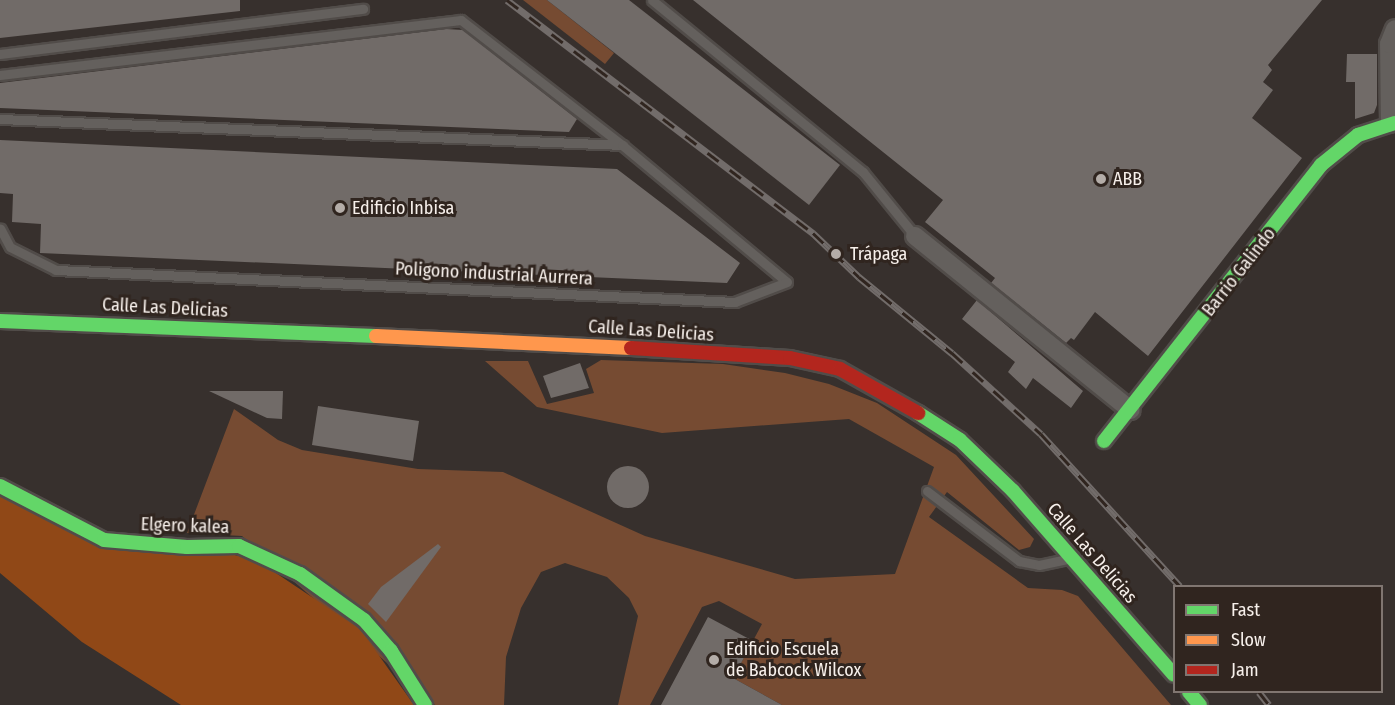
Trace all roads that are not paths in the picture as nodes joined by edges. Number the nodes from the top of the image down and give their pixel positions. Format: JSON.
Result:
{"nodes":[{"id":1,"x":652,"y":0,"type":"edge"},
{"id":2,"x":363,"y":9,"type":"dead end"},
{"id":3,"x":1395,"y":28,"type":"edge"},
{"id":4,"x":0,"y":54,"type":"edge"},
{"id":5,"x":0,"y":75,"type":"edge"},
{"id":6,"x":0,"y":119,"type":"edge"},
{"id":7,"x":1392,"y":123,"type":"edge"},
{"id":8,"x":622,"y":145,"type":"junction"},
{"id":9,"x":0,"y":228,"type":"edge"},
{"id":10,"x":915,"y":236,"type":"joint"},
{"id":11,"x":0,"y":321,"type":"edge"},
{"id":12,"x":1131,"y":410,"type":"junction"},
{"id":13,"x":1104,"y":441,"type":"dead end"},
{"id":14,"x":0,"y":486,"type":"edge"},
{"id":15,"x":927,"y":492,"type":"dead end"},
{"id":16,"x":1072,"y":558,"type":"junction"},
{"id":17,"x":1173,"y":674,"type":"edge"},
{"id":18,"x":1190,"y":693,"type":"edge"},
{"id":19,"x":425,"y":705,"type":"edge"},
{"id":20,"x":1200,"y":705,"type":"edge"}],
"edges":[{"from":1,"to":10,"type":"lane"},
{"from":2,"to":4,"type":"lane"},
{"from":3,"to":7,"type":"street","name":"Barrio Galindo"},
{"from":5,"to":8,"type":"lane","name":"Poligono industrial Aurrera"},
{"from":6,"to":8,"type":"lane"},
{"from":7,"to":12,"type":"street","name":"Barrio Galindo"},
{"from":8,"to":9,"type":"lane","name":"Poligono industrial Aurrera"},
{"from":10,"to":12,"type":"street"},
{"from":11,"to":16,"type":"street","name":"Calle Las Delicias"},
{"from":12,"to":13,"type":"street","name":"Barrio Galindo"},
{"from":14,"to":19,"type":"street","name":"Elgero kalea"},
{"from":15,"to":16,"type":"lane"},
{"from":16,"to":17,"type":"street","name":"Calle Las Delicias"},
{"from":18,"to":20,"type":"street"}]}
